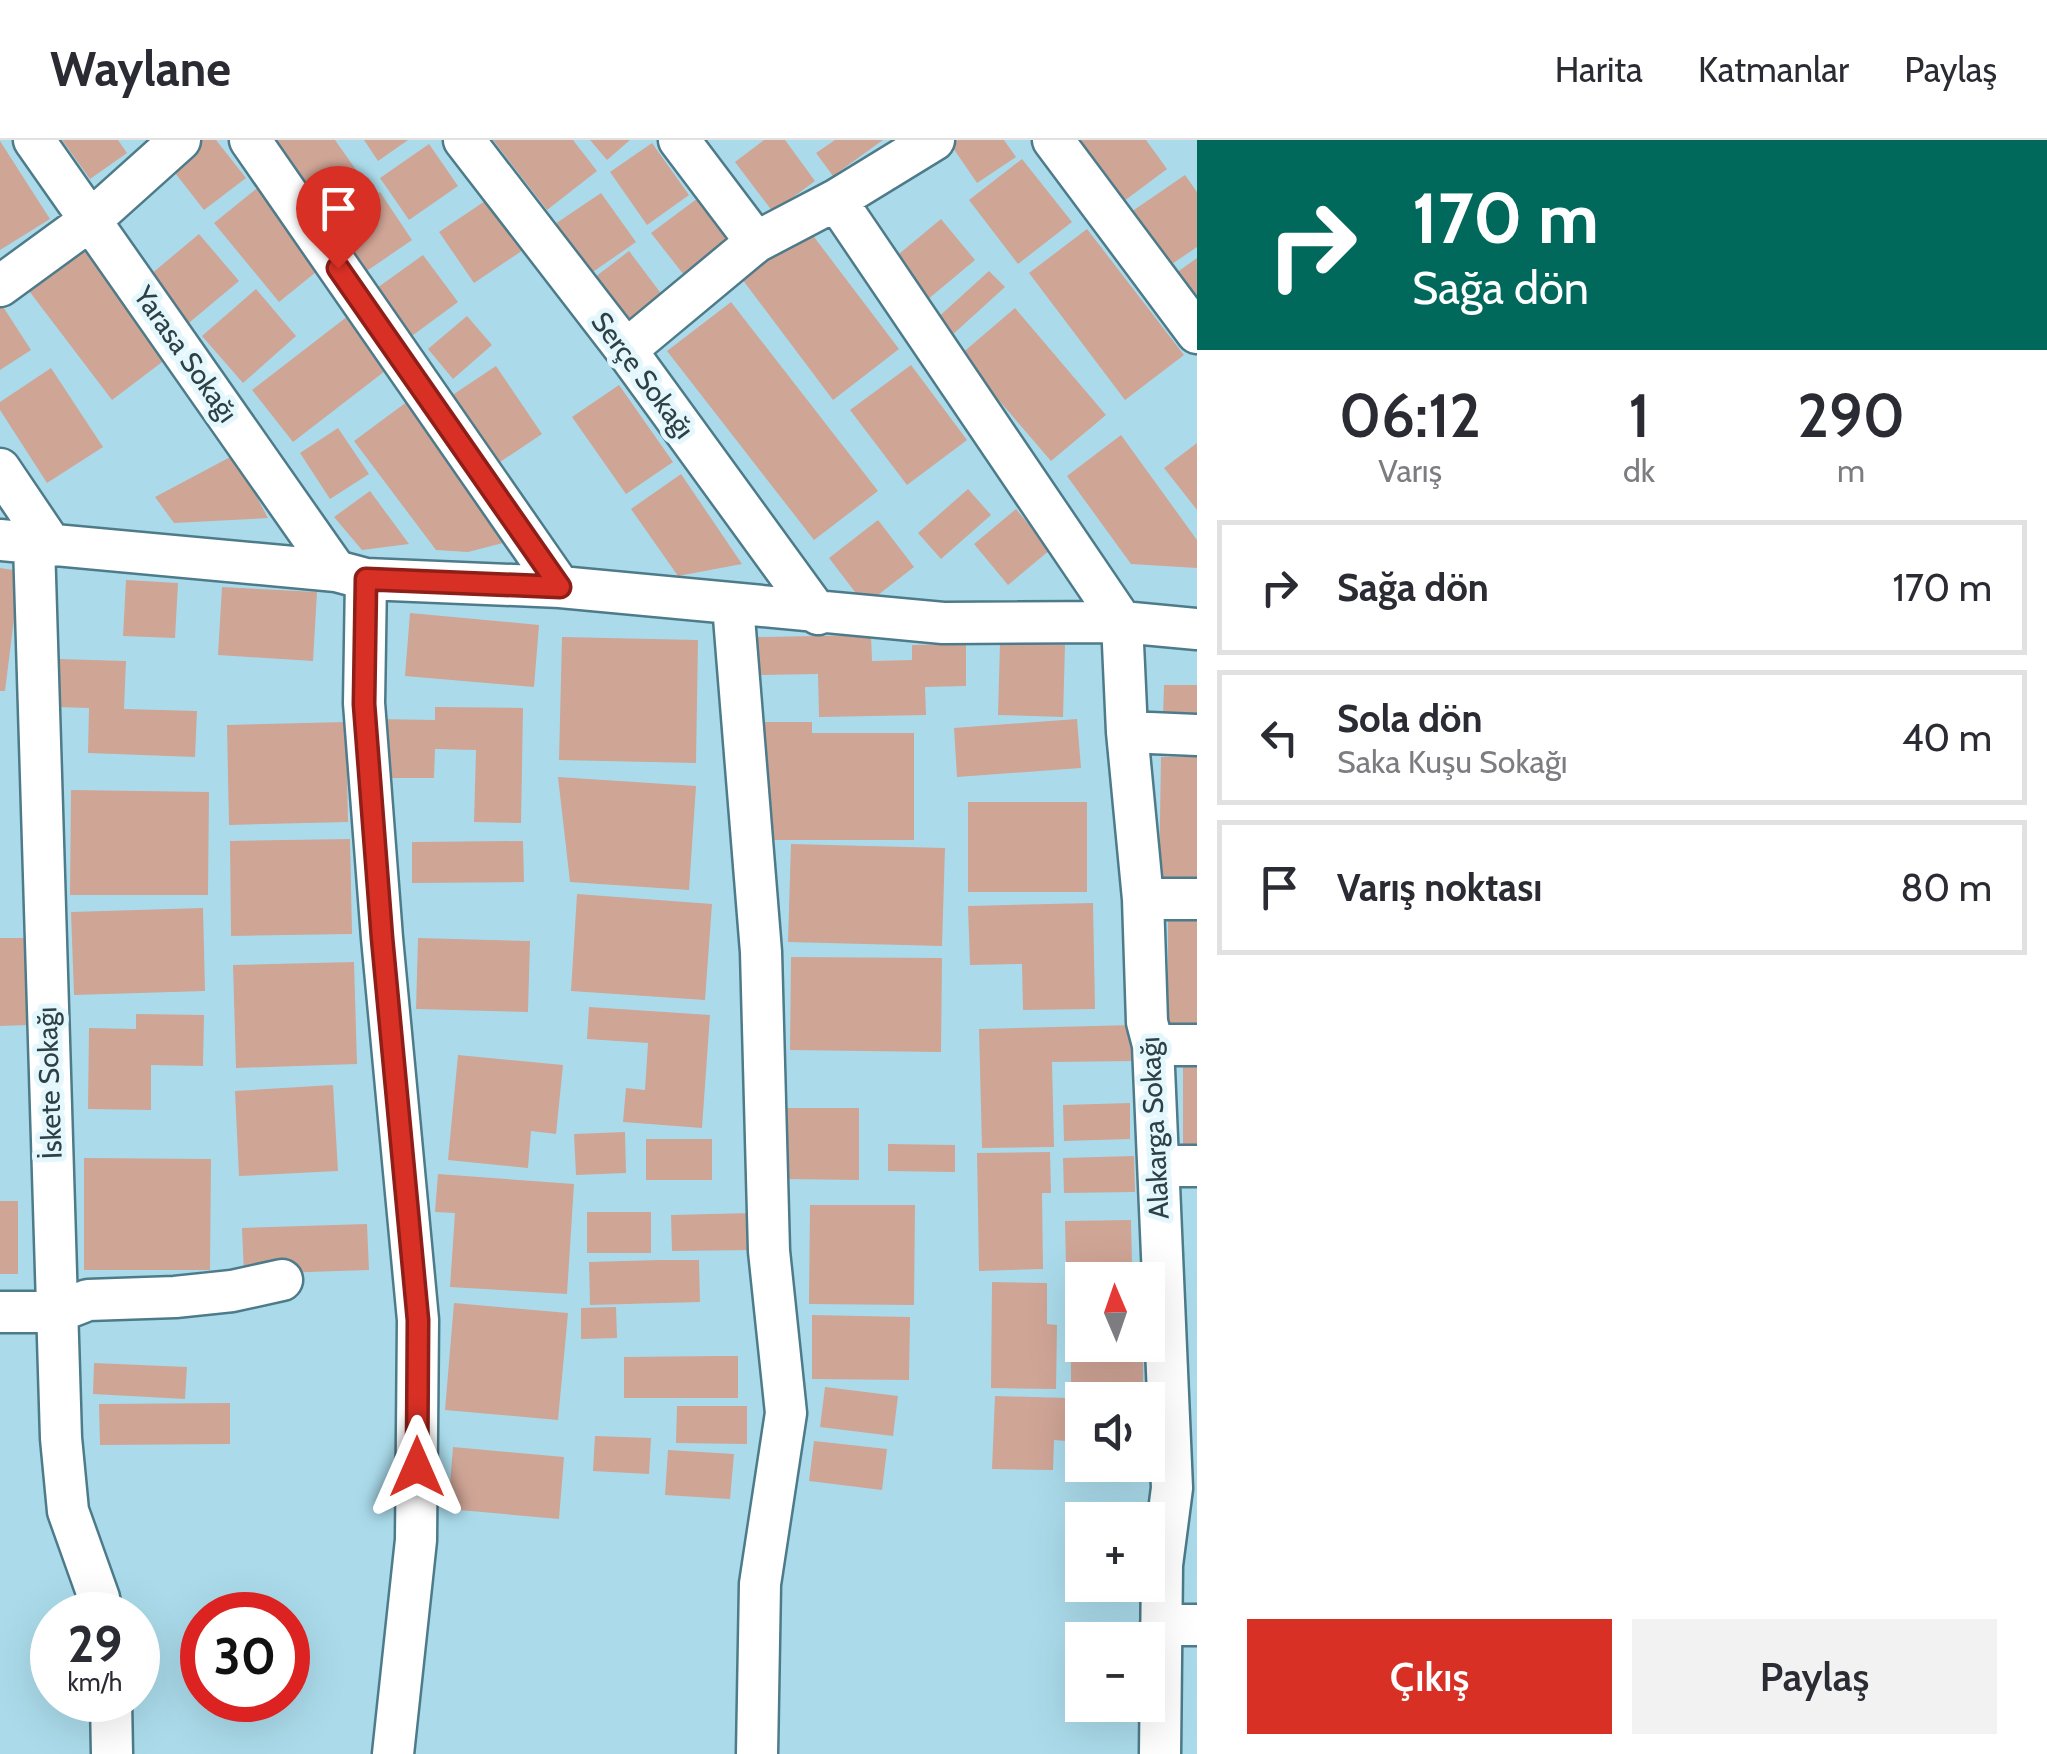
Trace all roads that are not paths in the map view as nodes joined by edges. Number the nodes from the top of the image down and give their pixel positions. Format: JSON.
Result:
{"nodes":[{"id":1,"x":34,"y":140,"type":"edge"},
{"id":2,"x":180,"y":140,"type":"edge"},
{"id":3,"x":250,"y":140,"type":"edge"},
{"id":4,"x":464,"y":140,"type":"edge"},
{"id":5,"x":679,"y":140,"type":"edge"},
{"id":6,"x":1053,"y":140,"type":"edge"},
{"id":7,"x":919,"y":144,"type":"edge"},
{"id":8,"x":836,"y":200,"type":"junction"},
{"id":9,"x":92,"y":219,"type":"junction"},
{"id":10,"x":756,"y":242,"type":"junction"},
{"id":11,"x":0,"y":286,"type":"edge"},
{"id":12,"x":1197,"y":333,"type":"edge"},
{"id":13,"x":626,"y":350,"type":"junction"},
{"id":14,"x":0,"y":469,"type":"edge"},
{"id":15,"x":29,"y":543,"type":"edge"},
{"id":16,"x":351,"y":575,"type":"junction"},
{"id":17,"x":560,"y":587,"type":"junction"},
{"id":18,"x":733,"y":604,"type":"junction"},
{"id":19,"x":818,"y":614,"type":"junction"},
{"id":20,"x":1122,"y":622,"type":"junction"},
{"id":21,"x":1197,"y":629,"type":"edge"},
{"id":22,"x":1128,"y":732,"type":"junction"},
{"id":23,"x":1197,"y":735,"type":"edge"},
{"id":24,"x":1143,"y":899,"type":"junction"},
{"id":25,"x":1197,"y":899,"type":"edge"},
{"id":26,"x":1152,"y":1045,"type":"junction"},
{"id":27,"x":1197,"y":1045,"type":"edge"},
{"id":28,"x":1178,"y":1166,"type":"edge"},
{"id":29,"x":282,"y":1280,"type":"dead end"},
{"id":30,"x":0,"y":1312,"type":"edge"},
{"id":31,"x":57,"y":1312,"type":"junction"},
{"id":32,"x":1182,"y":1323,"type":"edge"},
{"id":33,"x":1185,"y":1488,"type":"edge"},
{"id":34,"x":97,"y":1592,"type":"edge"},
{"id":35,"x":1179,"y":1625,"type":"edge"},
{"id":36,"x":111,"y":1722,"type":"edge"},
{"id":37,"x":112,"y":1754,"type":"edge"},
{"id":38,"x":392,"y":1754,"type":"edge"},
{"id":39,"x":757,"y":1754,"type":"edge"},
{"id":40,"x":1160,"y":1754,"type":"edge"}],
"edges":[{"from":1,"to":9,"type":"street","name":"Yarasa Sokağı"},
{"from":2,"to":9,"type":"street"},
{"from":3,"to":17,"type":"street"},
{"from":4,"to":13,"type":"street","name":"Serçe Sokağı"},
{"from":5,"to":10,"type":"street"},
{"from":6,"to":12,"type":"street"},
{"from":7,"to":8,"type":"street"},
{"from":8,"to":10,"type":"street"},
{"from":8,"to":20,"type":"street"},
{"from":9,"to":11,"type":"street"},
{"from":9,"to":16,"type":"street","name":"Yarasa Sokağı"},
{"from":10,"to":13,"type":"street"},
{"from":13,"to":19,"type":"street","name":"Serçe Sokağı"},
{"from":14,"to":15,"type":"street"},
{"from":15,"to":16,"type":"street"},
{"from":15,"to":31,"type":"street","name":"İskete Sokağı"},
{"from":16,"to":17,"type":"street"},
{"from":16,"to":38,"type":"street"},
{"from":17,"to":18,"type":"street"},
{"from":18,"to":19,"type":"street"},
{"from":18,"to":39,"type":"street"},
{"from":19,"to":20,"type":"street"},
{"from":20,"to":21,"type":"street"},
{"from":20,"to":22,"type":"street","name":"Alakarga Sokağı"},
{"from":22,"to":23,"type":"street"},
{"from":22,"to":24,"type":"street","name":"Alakarga Sokağı"},
{"from":24,"to":25,"type":"street"},
{"from":24,"to":26,"type":"street","name":"Alakarga Sokağı"},
{"from":26,"to":27,"type":"street"},
{"from":26,"to":28,"type":"street","name":"Alakarga Sokağı"},
{"from":28,"to":32,"type":"street","name":"Alakarga Sokağı"},
{"from":29,"to":31,"type":"street"},
{"from":30,"to":31,"type":"street"},
{"from":31,"to":34,"type":"street","name":"İskete Sokağı"},
{"from":32,"to":33,"type":"street","name":"Alakarga Sokağı"},
{"from":33,"to":35,"type":"street","name":"Alakarga Sokağı"},
{"from":35,"to":40,"type":"street","name":"Alakarga Sokağı"},
{"from":36,"to":37,"type":"street"}]}
